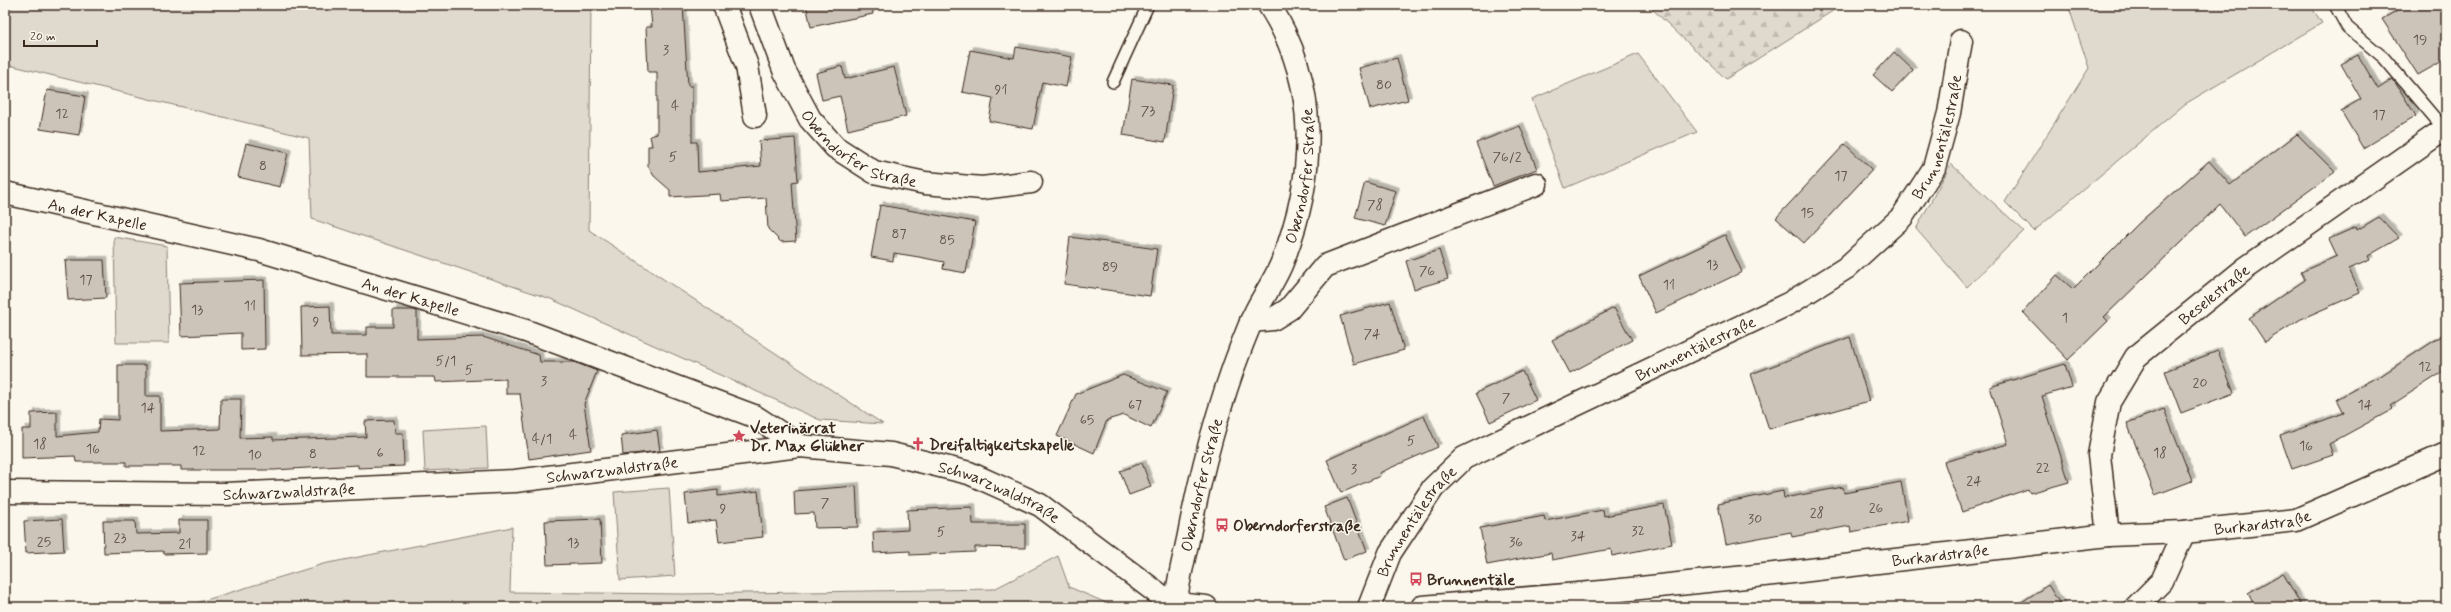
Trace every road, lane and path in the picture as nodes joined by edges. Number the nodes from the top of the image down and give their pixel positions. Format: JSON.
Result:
{"nodes":[{"id":1,"x":724,"y":5,"type":"edge"},
{"id":2,"x":760,"y":5,"type":"edge"},
{"id":3,"x":1148,"y":5,"type":"edge"},
{"id":4,"x":1269,"y":5,"type":"edge"},
{"id":5,"x":2335,"y":5,"type":"edge"},
{"id":6,"x":1961,"y":41,"type":"dead end"},
{"id":7,"x":1114,"y":82,"type":"dead end"},
{"id":8,"x":755,"y":116,"type":"dead end"},
{"id":9,"x":2445,"y":129,"type":"edge"},
{"id":10,"x":1030,"y":182,"type":"dead end"},
{"id":11,"x":1536,"y":184,"type":"dead end"},
{"id":12,"x":5,"y":193,"type":"edge"},
{"id":13,"x":1251,"y":321,"type":"junction"},
{"id":14,"x":800,"y":446,"type":"junction"},
{"id":15,"x":2446,"y":454,"type":"edge"},
{"id":16,"x":5,"y":492,"type":"edge"},
{"id":17,"x":2184,"y":532,"type":"junction"},
{"id":18,"x":2108,"y":535,"type":"junction"},
{"id":19,"x":1604,"y":600,"type":"edge"},
{"id":20,"x":1176,"y":605,"type":"edge"},
{"id":21,"x":1206,"y":607,"type":"edge"},
{"id":22,"x":1369,"y":607,"type":"edge"},
{"id":23,"x":1422,"y":607,"type":"edge"},
{"id":24,"x":2136,"y":607,"type":"edge"}],
"edges":[{"from":1,"to":8,"type":"street"},
{"from":2,"to":10,"type":"street","name":"Oberndorfer Straße"},
{"from":3,"to":7,"type":"lane"},
{"from":4,"to":13,"type":"street","name":"Oberndorfer Straße"},
{"from":5,"to":9,"type":"lane"},
{"from":6,"to":22,"type":"street","name":"Brunnentälestraße"},
{"from":9,"to":18,"type":"street","name":"Beselestraße"},
{"from":11,"to":13,"type":"street"},
{"from":12,"to":14,"type":"street","name":"An der Kapelle"},
{"from":13,"to":20,"type":"street","name":"Oberndorfer Straße"},
{"from":14,"to":16,"type":"street","name":"Schwarzwaldstraße"},
{"from":14,"to":20,"type":"street","name":"Schwarzwaldstraße"},
{"from":15,"to":17,"type":"street","name":"Burkardstraße"},
{"from":17,"to":18,"type":"street","name":"Burkardstraße"},
{"from":17,"to":24,"type":"street"},
{"from":18,"to":19,"type":"street","name":"Burkardstraße"},
{"from":19,"to":23,"type":"street","name":"Burkardstraße"},
{"from":20,"to":21,"type":"street"}]}
